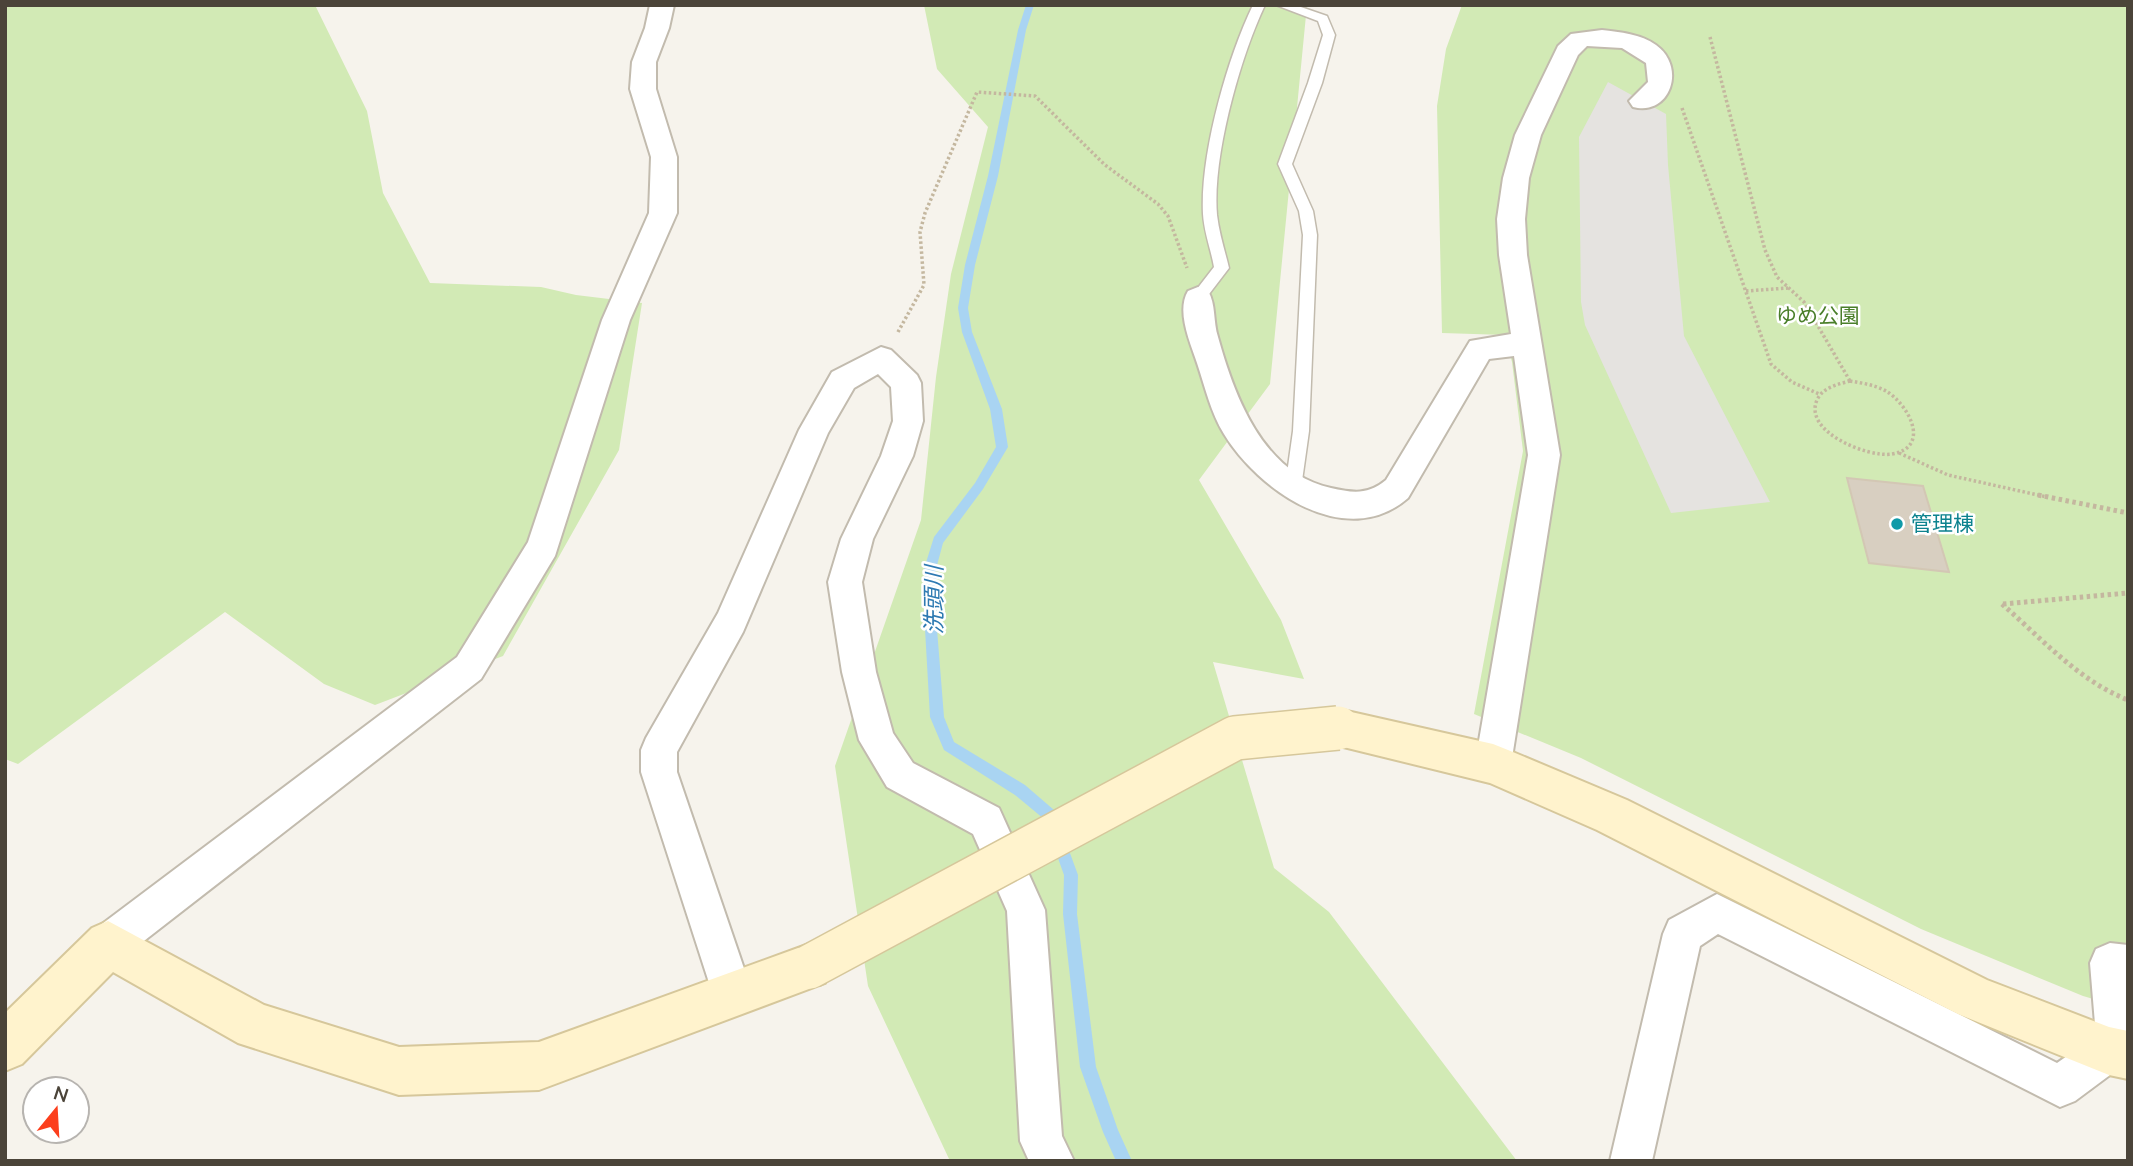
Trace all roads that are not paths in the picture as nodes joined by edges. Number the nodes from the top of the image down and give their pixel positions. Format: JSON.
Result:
{"nodes":[{"id":1,"x":662,"y":5,"type":"edge"},
{"id":2,"x":1259,"y":5,"type":"edge"},
{"id":3,"x":1282,"y":5,"type":"edge"},
{"id":4,"x":1642,"y":101,"type":"dead end"},
{"id":5,"x":1198,"y":298,"type":"joint"},
{"id":6,"x":1528,"y":343,"type":"junction"},
{"id":7,"x":1293,"y":488,"type":"junction"},
{"id":8,"x":1493,"y":764,"type":"junction"},
{"id":9,"x":108,"y":944,"type":"junction"},
{"id":10,"x":2128,"y":965,"type":"edge"},
{"id":11,"x":733,"y":995,"type":"junction"},
{"id":12,"x":5,"y":1047,"type":"edge"},
{"id":13,"x":2118,"y":1053,"type":"edge"},
{"id":14,"x":1053,"y":1161,"type":"edge"},
{"id":15,"x":1631,"y":1161,"type":"edge"}],
"edges":[{"from":1,"to":9,"type":"street"},
{"from":2,"to":5,"type":"lane"},
{"from":3,"to":7,"type":"lane"},
{"from":4,"to":6,"type":"street"},
{"from":5,"to":7,"type":"street"},
{"from":6,"to":7,"type":"street"},
{"from":6,"to":8,"type":"street"},
{"from":8,"to":11,"type":"street","bridge":true},
{"from":8,"to":13,"type":"street"},
{"from":9,"to":11,"type":"street"},
{"from":9,"to":12,"type":"street"},
{"from":10,"to":13,"type":"street"},
{"from":11,"to":14,"type":"street"},
{"from":13,"to":15,"type":"street"}]}
